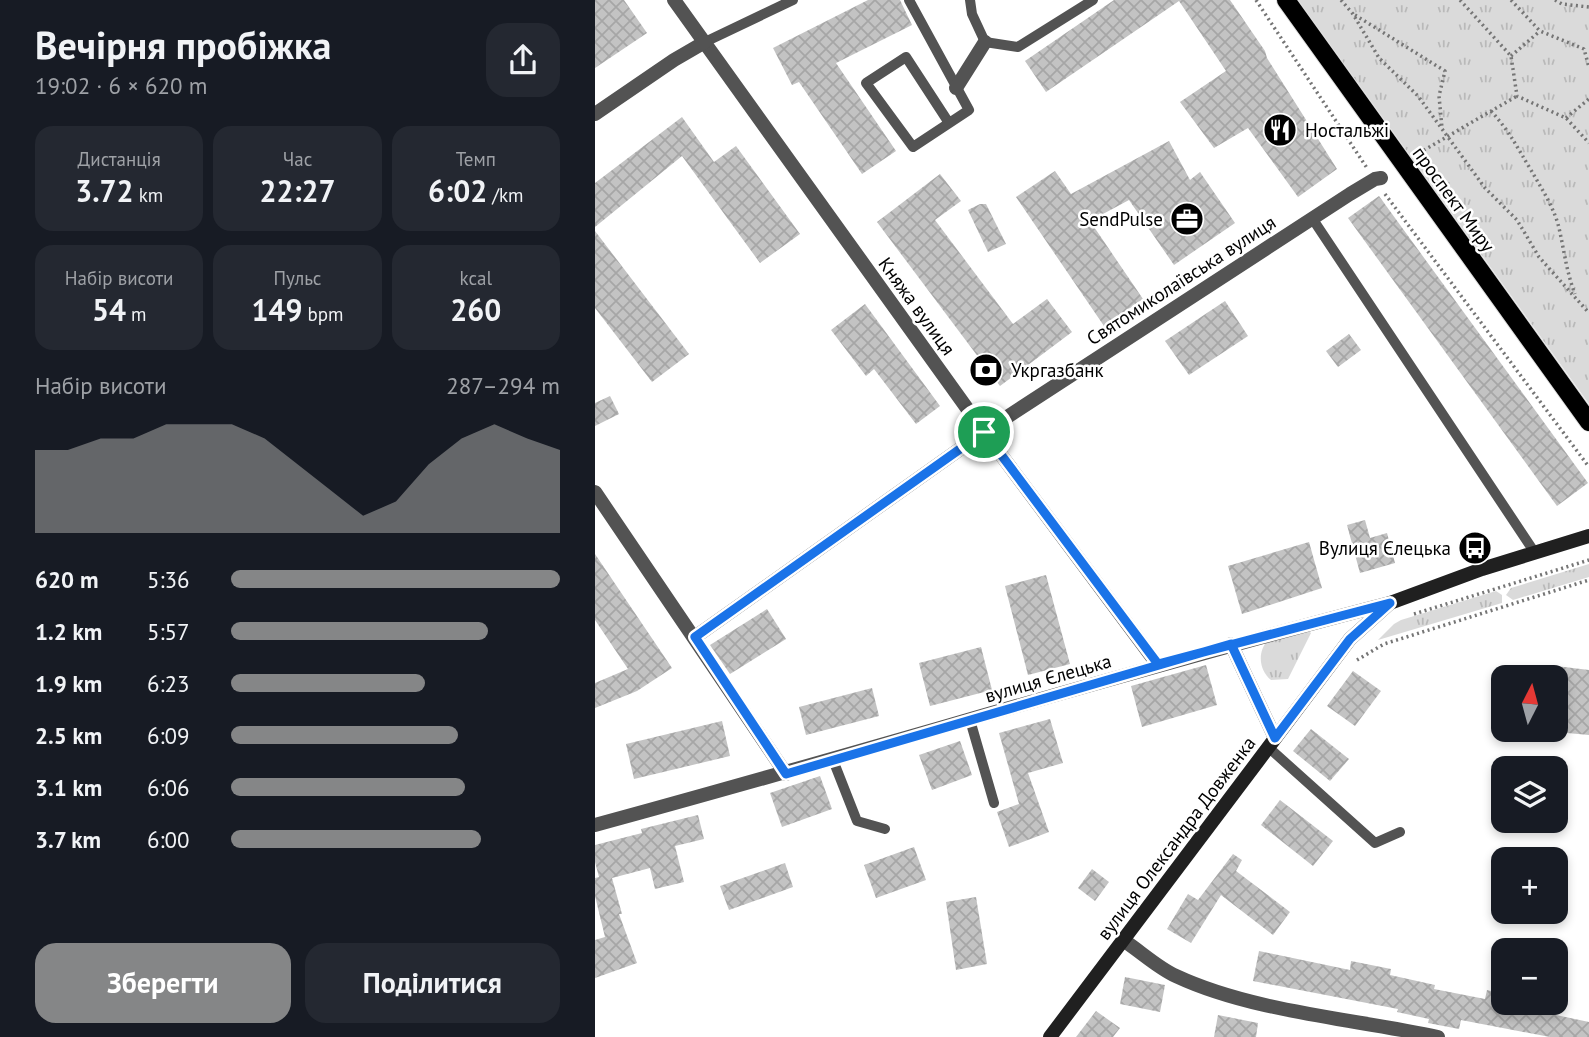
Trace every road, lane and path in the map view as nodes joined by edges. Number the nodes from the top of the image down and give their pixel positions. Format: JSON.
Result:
{"nodes":[{"id":1,"x":674,"y":0,"type":"edge"},
{"id":2,"x":793,"y":0,"type":"edge"},
{"id":3,"x":909,"y":0,"type":"edge"},
{"id":4,"x":970,"y":0,"type":"edge"},
{"id":5,"x":1093,"y":0,"type":"edge"},
{"id":6,"x":1257,"y":0,"type":"edge"},
{"id":7,"x":1286,"y":0,"type":"edge"},
{"id":8,"x":1341,"y":0,"type":"edge"},
{"id":9,"x":1460,"y":0,"type":"edge"},
{"id":10,"x":1511,"y":0,"type":"edge"},
{"id":11,"x":1555,"y":0,"type":"edge"},
{"id":12,"x":1589,"y":7,"type":"edge"},
{"id":13,"x":1353,"y":14,"type":"junction"},
{"id":14,"x":1540,"y":31,"type":"junction"},
{"id":15,"x":705,"y":42,"type":"junction"},
{"id":16,"x":985,"y":42,"type":"junction"},
{"id":17,"x":1589,"y":46,"type":"edge"},
{"id":18,"x":1584,"y":49,"type":"junction"},
{"id":19,"x":1511,"y":56,"type":"junction"},
{"id":20,"x":1589,"y":67,"type":"edge"},
{"id":21,"x":956,"y":88,"type":"junction"},
{"id":22,"x":1517,"y":96,"type":"junction"},
{"id":23,"x":1589,"y":99,"type":"edge"},
{"id":24,"x":1491,"y":111,"type":"junction"},
{"id":25,"x":595,"y":114,"type":"edge"},
{"id":26,"x":1566,"y":118,"type":"junction"},
{"id":27,"x":949,"y":123,"type":"junction"},
{"id":28,"x":1443,"y":131,"type":"junction"},
{"id":29,"x":1447,"y":137,"type":"junction"},
{"id":30,"x":1589,"y":143,"type":"edge"},
{"id":31,"x":1411,"y":158,"type":"dead end"},
{"id":32,"x":1378,"y":178,"type":"junction"},
{"id":33,"x":1312,"y":219,"type":"junction"},
{"id":34,"x":1576,"y":297,"type":"junction"},
{"id":35,"x":1589,"y":313,"type":"edge"},
{"id":36,"x":1589,"y":422,"type":"edge"},
{"id":37,"x":984,"y":432,"type":"junction"},
{"id":38,"x":1589,"y":467,"type":"edge"},
{"id":39,"x":595,"y":492,"type":"edge"},
{"id":40,"x":1589,"y":536,"type":"edge"},
{"id":41,"x":1535,"y":553,"type":"junction"},
{"id":42,"x":1589,"y":580,"type":"edge"},
{"id":43,"x":1390,"y":603,"type":"junction"},
{"id":44,"x":695,"y":637,"type":"junction"},
{"id":45,"x":1231,"y":644,"type":"junction"},
{"id":46,"x":1158,"y":664,"type":"junction"},
{"id":47,"x":1349,"y":664,"type":"dead end"},
{"id":48,"x":970,"y":720,"type":"junction"},
{"id":49,"x":1271,"y":742,"type":"junction"},
{"id":50,"x":833,"y":760,"type":"junction"},
{"id":51,"x":786,"y":774,"type":"junction"},
{"id":52,"x":994,"y":803,"type":"dead end"},
{"id":53,"x":595,"y":825,"type":"edge"},
{"id":54,"x":885,"y":829,"type":"dead end"},
{"id":55,"x":1400,"y":832,"type":"dead end"},
{"id":56,"x":1123,"y":940,"type":"junction"},
{"id":57,"x":1050,"y":1037,"type":"edge"},
{"id":58,"x":1438,"y":1037,"type":"edge"}],
"edges":[{"from":1,"to":15,"type":"street","name":"Княжа вулиця"},
{"from":2,"to":15,"type":"lane"},
{"from":3,"to":21,"type":"lane"},
{"from":4,"to":16,"type":"lane"},
{"from":5,"to":16,"type":"lane"},
{"from":6,"to":32,"type":"path"},
{"from":7,"to":36,"type":"main road","name":"проспект Миру"},
{"from":8,"to":13,"type":"path"},
{"from":9,"to":19,"type":"path"},
{"from":10,"to":14,"type":"path"},
{"from":11,"to":12,"type":"path"},
{"from":13,"to":28,"type":"path"},
{"from":13,"to":28,"type":"path"},
{"from":14,"to":18,"type":"path"},
{"from":14,"to":19,"type":"path"},
{"from":15,"to":25,"type":"street"},
{"from":15,"to":37,"type":"street","name":"Княжа вулиця"},
{"from":16,"to":21,"type":"street"},
{"from":17,"to":18,"type":"path"},
{"from":18,"to":20,"type":"path"},
{"from":19,"to":22,"type":"path"},
{"from":21,"to":27,"type":"lane"},
{"from":22,"to":24,"type":"path"},
{"from":22,"to":26,"type":"path"},
{"from":23,"to":26,"type":"path"},
{"from":24,"to":29,"type":"path"},
{"from":24,"to":34,"type":"path"},
{"from":26,"to":30,"type":"path"},
{"from":27,"to":27,"type":"lane"},
{"from":28,"to":29,"type":"path"},
{"from":29,"to":31,"type":"path"},
{"from":29,"to":34,"type":"path"},
{"from":32,"to":33,"type":"street","name":"Святомиколаївська вулиця"},
{"from":32,"to":38,"type":"path"},
{"from":33,"to":37,"type":"street","name":"Святомиколаївська вулиця"},
{"from":33,"to":41,"type":"lane"},
{"from":34,"to":35,"type":"path"},
{"from":37,"to":44,"type":"street","name":"Святомиколаївська вулиця"},
{"from":37,"to":46,"type":"street","name":"Княжа вулиця"},
{"from":39,"to":44,"type":"street"},
{"from":40,"to":41,"type":"main road","name":"вулиця Єлецька"},
{"from":41,"to":43,"type":"main road","name":"вулиця Єлецька"},
{"from":42,"to":47,"type":"path"},
{"from":43,"to":45,"type":"street","name":"вулиця Єлецька"},
{"from":43,"to":49,"type":"main road","name":"вулиця Олександра Довженка"},
{"from":44,"to":51,"type":"street"},
{"from":45,"to":46,"type":"street","name":"вулиця Єлецька"},
{"from":45,"to":49,"type":"street"},
{"from":46,"to":48,"type":"street","name":"вулиця Єлецька"},
{"from":48,"to":50,"type":"street","name":"вулиця Єлецька"},
{"from":48,"to":52,"type":"lane"},
{"from":49,"to":55,"type":"lane"},
{"from":49,"to":56,"type":"main road","name":"вулиця Олександра Довженка"},
{"from":50,"to":51,"type":"street","name":"вулиця Єлецька"},
{"from":50,"to":54,"type":"lane"},
{"from":51,"to":53,"type":"street","name":"вулиця Єлецька"},
{"from":56,"to":57,"type":"main road","name":"вулиця Олександра Довженка"},
{"from":56,"to":58,"type":"street"}]}
